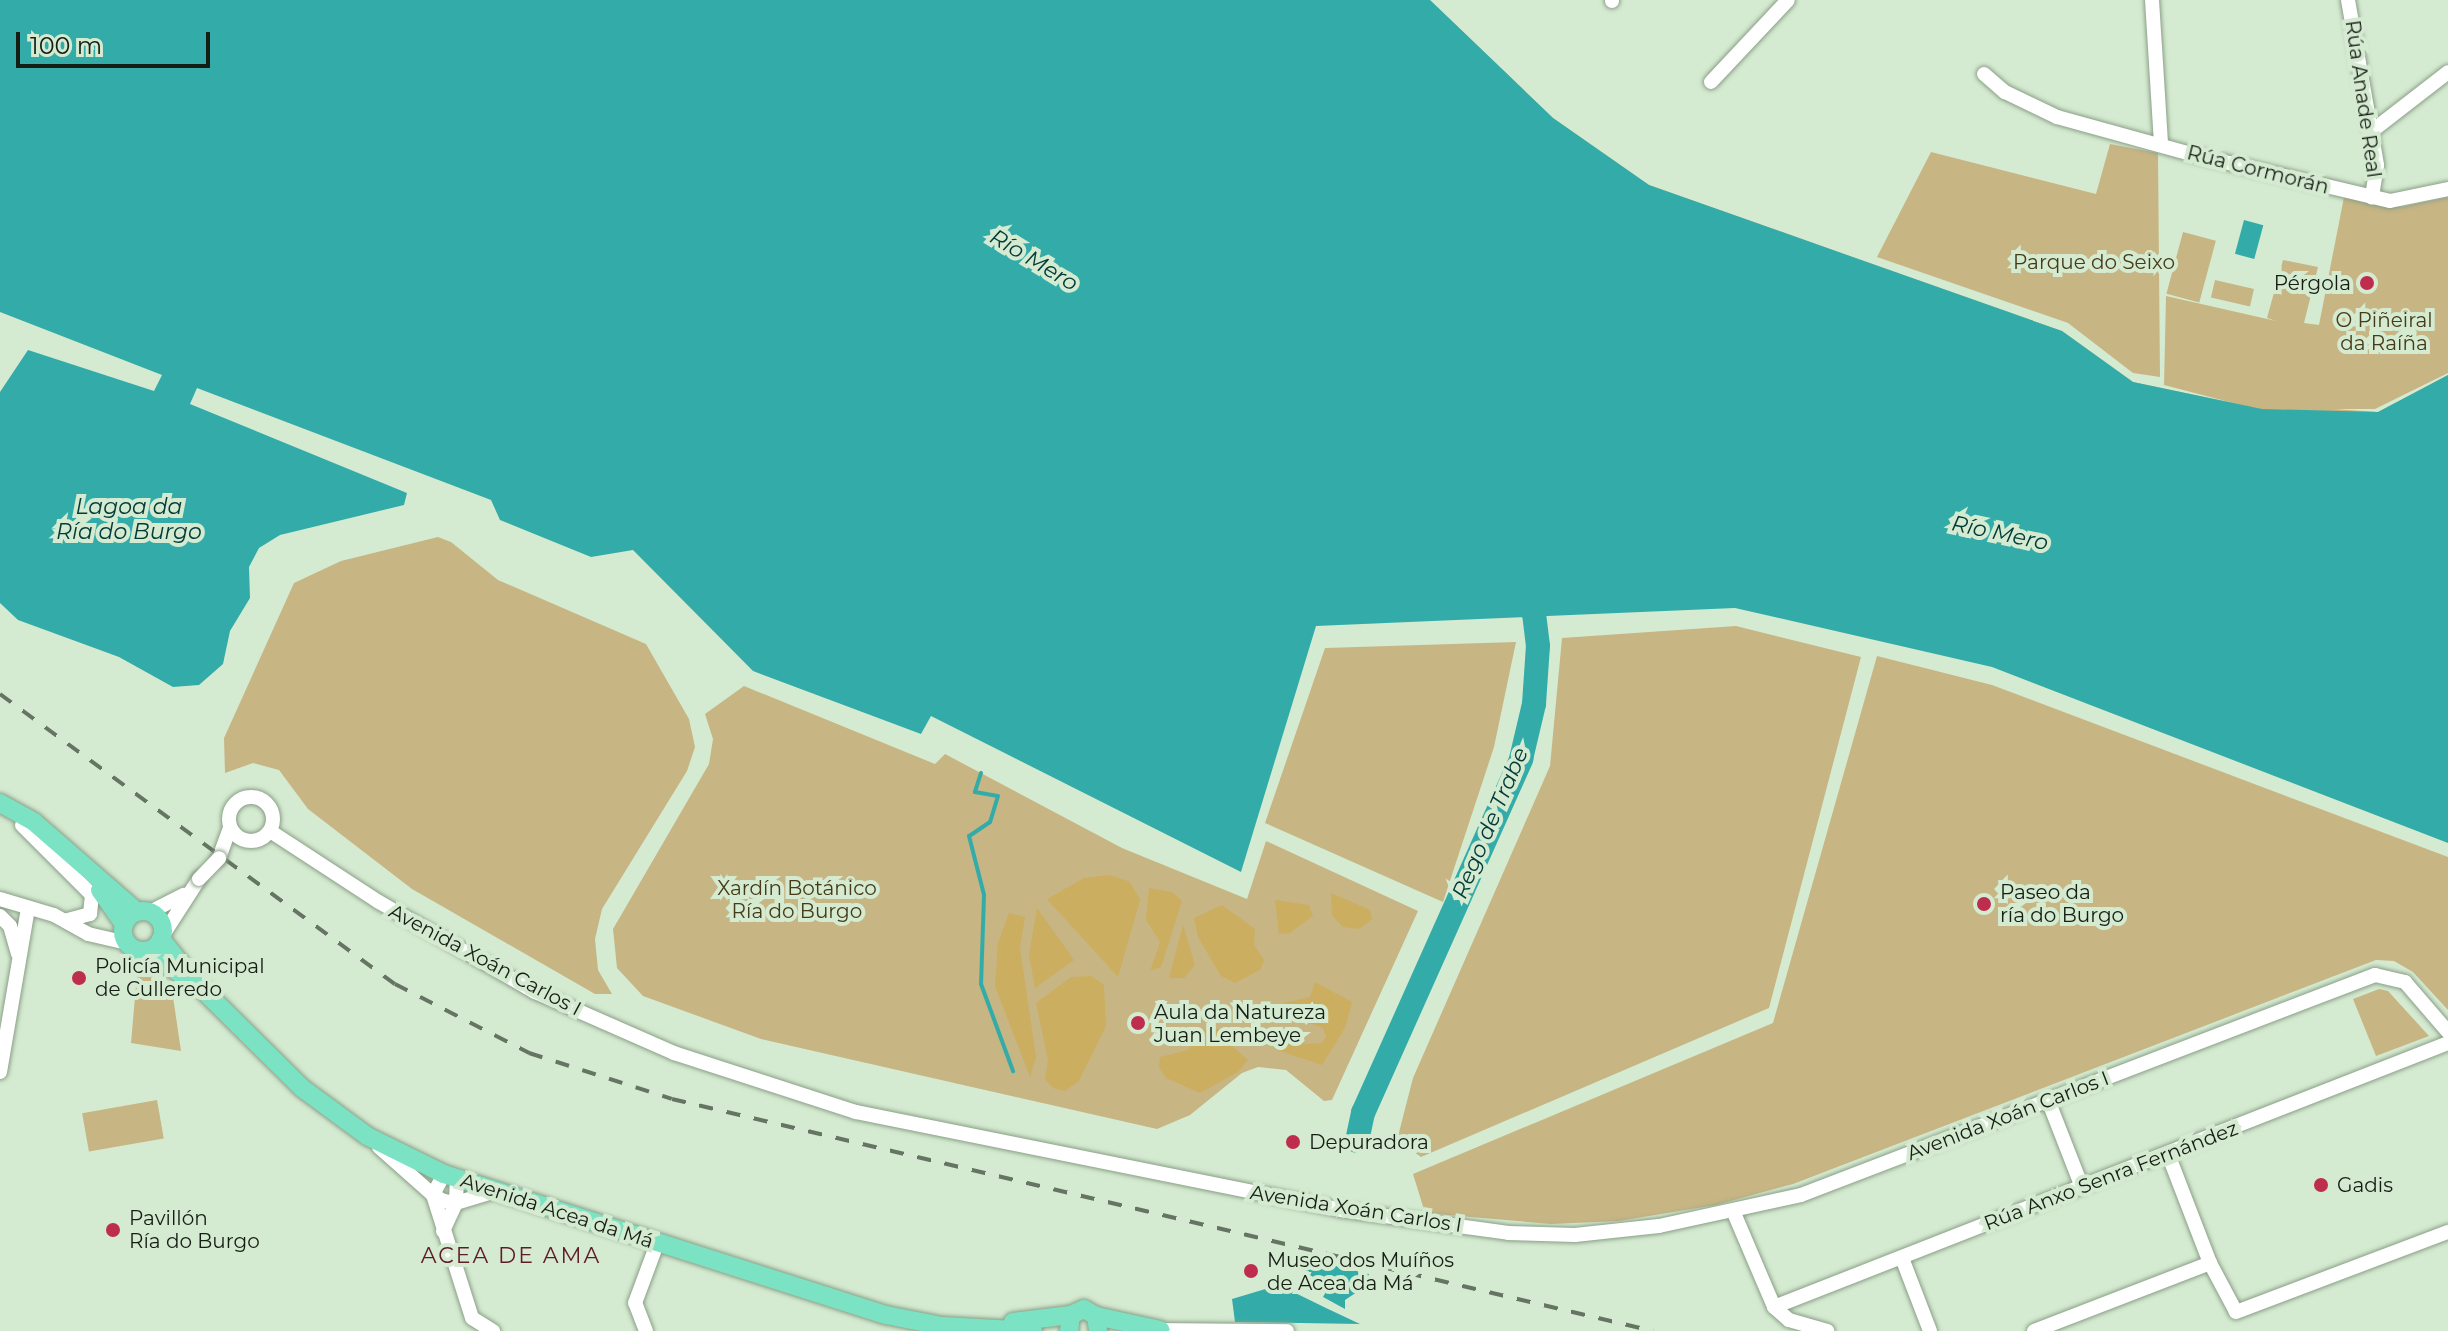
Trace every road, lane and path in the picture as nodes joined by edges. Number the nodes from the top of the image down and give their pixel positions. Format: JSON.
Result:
{"nodes":[{"id":1,"x":1788,"y":0,"type":"edge"},
{"id":2,"x":2152,"y":0,"type":"edge"},
{"id":3,"x":2348,"y":0,"type":"edge"},
{"id":4,"x":2448,"y":72,"type":"edge"},
{"id":5,"x":1984,"y":74,"type":"dead end"},
{"id":6,"x":1711,"y":82,"type":"dead end"},
{"id":7,"x":2372,"y":131,"type":"junction"},
{"id":8,"x":2161,"y":143,"type":"junction"},
{"id":9,"x":2448,"y":189,"type":"edge"},
{"id":10,"x":2372,"y":198,"type":"junction"},
{"id":11,"x":0,"y":803,"type":"edge"},
{"id":12,"x":0,"y":813,"type":"edge"},
{"id":13,"x":22,"y":825,"type":"junction"},
{"id":14,"x":230,"y":828,"type":"junction"},
{"id":15,"x":270,"y":831,"type":"junction"},
{"id":16,"x":244,"y":840,"type":"junction"},
{"id":17,"x":219,"y":858,"type":"junction"},
{"id":18,"x":184,"y":895,"type":"junction"},
{"id":19,"x":0,"y":899,"type":"edge"},
{"id":20,"x":28,"y":908,"type":"junction"},
{"id":21,"x":0,"y":916,"type":"edge"},
{"id":22,"x":72,"y":923,"type":"junction"},
{"id":23,"x":132,"y":924,"type":"junction"},
{"id":24,"x":162,"y":937,"type":"junction"},
{"id":25,"x":145,"y":951,"type":"junction"},
{"id":26,"x":19,"y":958,"type":"junction"},
{"id":27,"x":196,"y":983,"type":"junction"},
{"id":28,"x":2448,"y":1032,"type":"edge"},
{"id":29,"x":2448,"y":1043,"type":"edge"},
{"id":30,"x":0,"y":1072,"type":"edge"},
{"id":31,"x":2048,"y":1100,"type":"junction"},
{"id":32,"x":367,"y":1136,"type":"junction"},
{"id":33,"x":2168,"y":1154,"type":"junction"},
{"id":34,"x":451,"y":1177,"type":"junction"},
{"id":35,"x":2082,"y":1187,"type":"junction"},
{"id":36,"x":491,"y":1192,"type":"junction"},
{"id":37,"x":433,"y":1195,"type":"junction"},
{"id":38,"x":456,"y":1203,"type":"junction"},
{"id":39,"x":1734,"y":1213,"type":"junction"},
{"id":40,"x":443,"y":1231,"type":"junction"},
{"id":41,"x":2448,"y":1232,"type":"edge"},
{"id":42,"x":657,"y":1244,"type":"junction"},
{"id":43,"x":1902,"y":1258,"type":"junction"},
{"id":44,"x":2210,"y":1263,"type":"junction"},
{"id":45,"x":1774,"y":1307,"type":"junction"},
{"id":46,"x":1070,"y":1323,"type":"edge"},
{"id":47,"x":1097,"y":1323,"type":"edge"},
{"id":48,"x":987,"y":1329,"type":"edge"},
{"id":49,"x":1160,"y":1330,"type":"edge"},
{"id":50,"x":493,"y":1331,"type":"edge"},
{"id":51,"x":646,"y":1331,"type":"edge"},
{"id":52,"x":1033,"y":1331,"type":"edge"},
{"id":53,"x":1133,"y":1331,"type":"edge"},
{"id":54,"x":1169,"y":1331,"type":"edge"},
{"id":55,"x":1287,"y":1331,"type":"edge"},
{"id":56,"x":1827,"y":1331,"type":"edge"},
{"id":57,"x":1930,"y":1331,"type":"edge"},
{"id":58,"x":2034,"y":1331,"type":"edge"}],
"edges":[{"from":1,"to":6,"type":"street"},
{"from":2,"to":8,"type":"street","name":"Rúa Cormorán"},
{"from":3,"to":7,"type":"street","name":"Rúa Anade Real"},
{"from":4,"to":7,"type":"street"},
{"from":5,"to":8,"type":"street"},
{"from":7,"to":10,"type":"street","name":"Rúa Anade Real"},
{"from":8,"to":10,"type":"street","name":"Rúa Cormorán"},
{"from":9,"to":10,"type":"street","name":"Rúa Cormorán"},
{"from":11,"to":23,"type":"main road"},
{"from":12,"to":13,"type":"main road"},
{"from":13,"to":22,"type":"street"},
{"from":13,"to":23,"type":"main road"},
{"from":14,"to":15,"type":"street"},
{"from":14,"to":16,"type":"street"},
{"from":14,"to":17,"type":"street"},
{"from":15,"to":16,"type":"street"},
{"from":15,"to":39,"type":"street","name":"Avenida Xoán Carlos I"},
{"from":16,"to":17,"type":"street"},
{"from":17,"to":18,"type":"street","bridge":true},
{"from":18,"to":23,"type":"street"},
{"from":18,"to":24,"type":"street"},
{"from":19,"to":20,"type":"street"},
{"from":20,"to":22,"type":"street"},
{"from":20,"to":26,"type":"street"},
{"from":21,"to":26,"type":"street"},
{"from":22,"to":23,"type":"street"},
{"from":23,"to":24,"type":"main road","name":"Avenida Acea da Má"},
{"from":23,"to":25,"type":"main road","name":"Avenida Acea da Má"},
{"from":24,"to":25,"type":"main road"},
{"from":24,"to":27,"type":"main road","name":"Avenida Acea da Má"},
{"from":25,"to":27,"type":"main road","name":"Avenida Acea da Má"},
{"from":26,"to":30,"type":"street"},
{"from":27,"to":32,"type":"main road","name":"Avenida Acea da Má"},
{"from":28,"to":31,"type":"street","name":"Avenida Xoán Carlos I"},
{"from":29,"to":33,"type":"street","name":"Rúa Anxo Senra Fernández"},
{"from":31,"to":35,"type":"street"},
{"from":31,"to":39,"type":"street","name":"Avenida Xoán Carlos I"},
{"from":32,"to":34,"type":"main road","name":"Avenida Acea da Má"},
{"from":32,"to":37,"type":"street"},
{"from":33,"to":35,"type":"street","name":"Rúa Anxo Senra Fernández"},
{"from":33,"to":44,"type":"street"},
{"from":34,"to":36,"type":"main road","name":"Avenida Acea da Má"},
{"from":34,"to":37,"type":"street"},
{"from":34,"to":38,"type":"street"},
{"from":35,"to":43,"type":"street","name":"Rúa Anxo Senra Fernández"},
{"from":36,"to":38,"type":"street"},
{"from":36,"to":42,"type":"main road","name":"Avenida Acea da Má"},
{"from":37,"to":38,"type":"street"},
{"from":37,"to":40,"type":"street"},
{"from":38,"to":40,"type":"street"},
{"from":39,"to":45,"type":"street"},
{"from":40,"to":50,"type":"street"},
{"from":41,"to":44,"type":"street"},
{"from":42,"to":48,"type":"main road","name":"Avenida Acea da Má"},
{"from":42,"to":51,"type":"street"},
{"from":43,"to":45,"type":"street","name":"Rúa Anxo Senra Fernández"},
{"from":43,"to":57,"type":"street"},
{"from":44,"to":58,"type":"street"},
{"from":45,"to":56,"type":"street"},
{"from":46,"to":47,"type":"main road"},
{"from":46,"to":48,"type":"main road"},
{"from":47,"to":49,"type":"main road"},
{"from":48,"to":52,"type":"main road"},
{"from":49,"to":53,"type":"main road"},
{"from":49,"to":54,"type":"main road"},
{"from":49,"to":55,"type":"street"}]}
